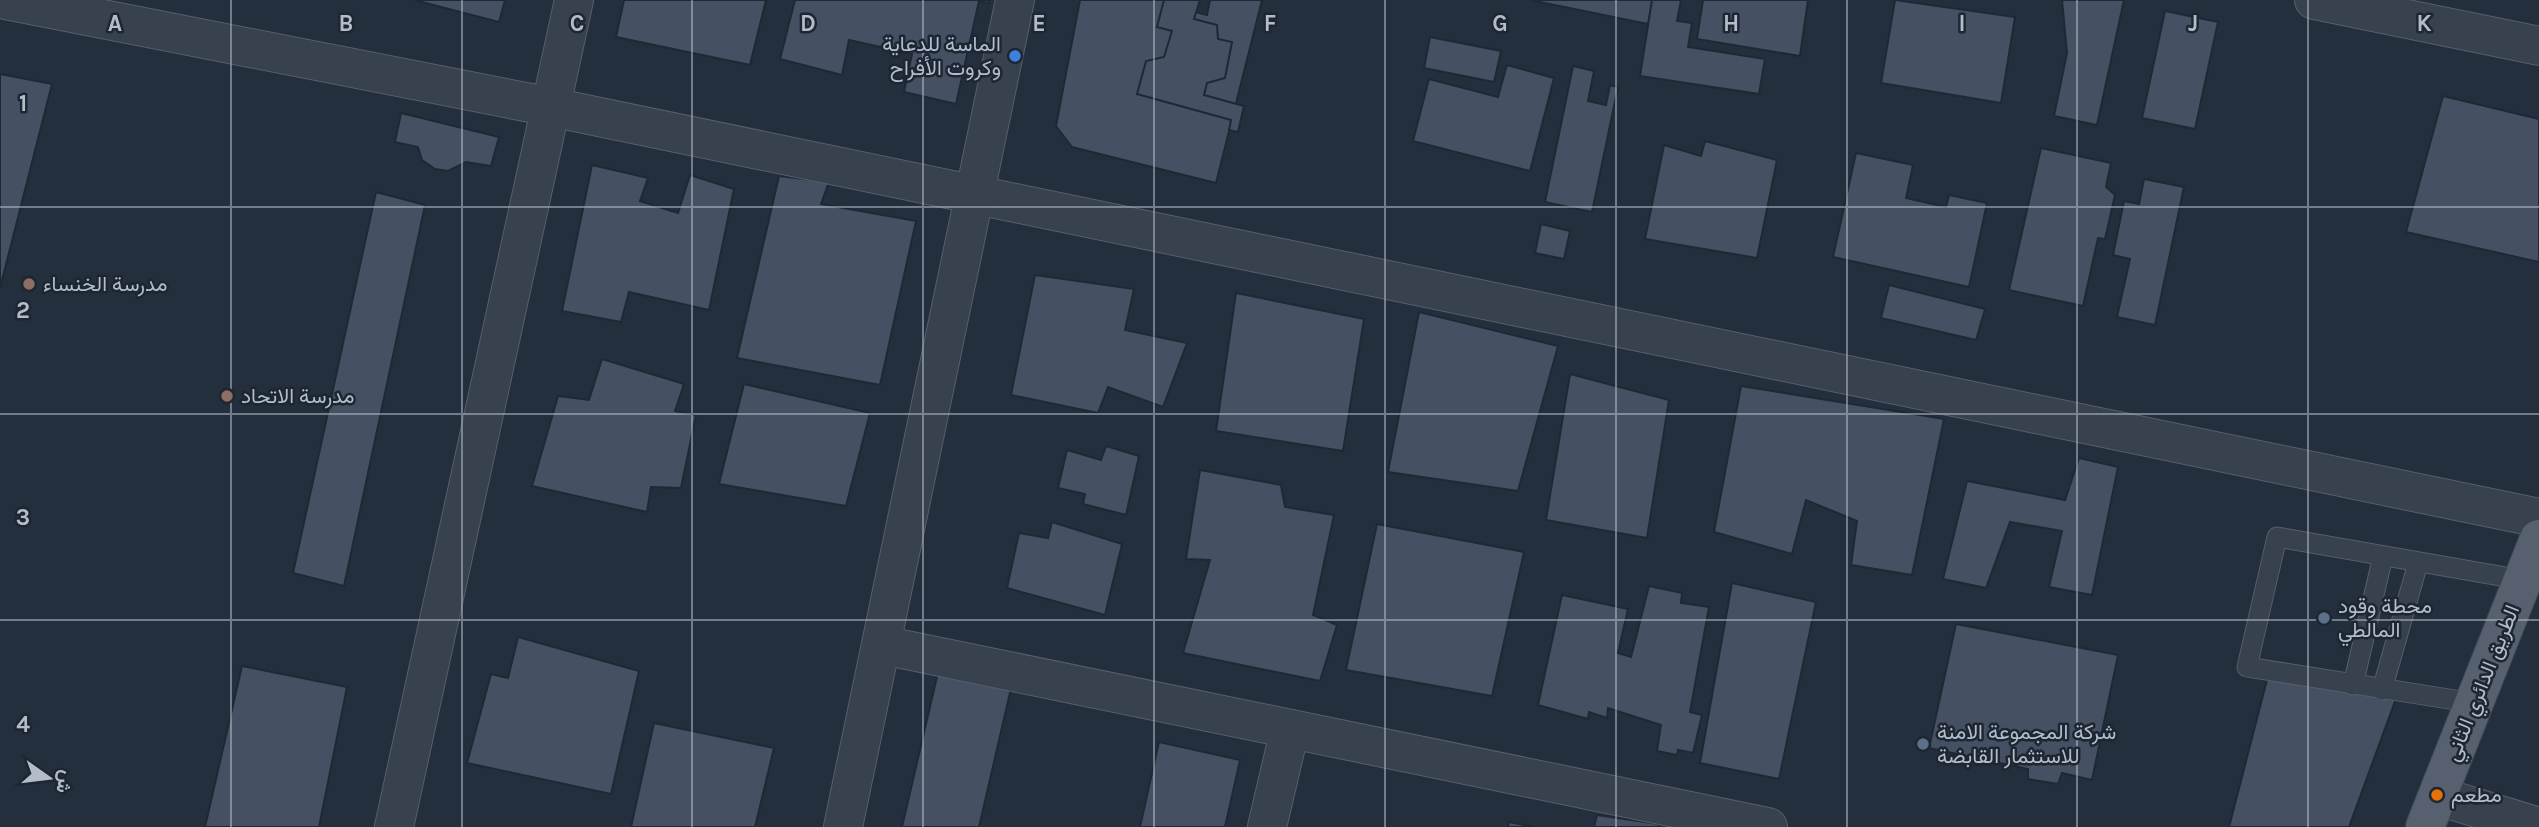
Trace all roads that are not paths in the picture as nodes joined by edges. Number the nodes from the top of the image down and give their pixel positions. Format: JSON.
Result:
{"nodes":[{"id":1,"x":6,"y":0,"type":"edge"},
{"id":2,"x":574,"y":0,"type":"edge"},
{"id":3,"x":1015,"y":0,"type":"edge"},
{"id":4,"x":2314,"y":0,"type":"edge"},
{"id":5,"x":140,"y":14,"type":"edge"},
{"id":6,"x":2539,"y":46,"type":"edge"},
{"id":7,"x":551,"y":107,"type":"junction"},
{"id":8,"x":975,"y":195,"type":"junction"},
{"id":9,"x":2539,"y":518,"type":"edge"},
{"id":10,"x":2539,"y":539,"type":"edge"},
{"id":11,"x":2383,"y":556,"type":"junction"},
{"id":12,"x":2418,"y":563,"type":"junction"},
{"id":13,"x":2523,"y":580,"type":"junction"},
{"id":14,"x":881,"y":645,"type":"junction"},
{"id":15,"x":2353,"y":685,"type":"junction"},
{"id":16,"x":2382,"y":690,"type":"junction"},
{"id":17,"x":2474,"y":703,"type":"junction"},
{"id":18,"x":1290,"y":729,"type":"junction"},
{"id":19,"x":2431,"y":811,"type":"edge"},
{"id":20,"x":394,"y":827,"type":"edge"},
{"id":21,"x":843,"y":827,"type":"edge"},
{"id":22,"x":1267,"y":827,"type":"edge"},
{"id":23,"x":1768,"y":827,"type":"edge"},
{"id":24,"x":2539,"y":827,"type":"edge"}],
"edges":[{"from":1,"to":5,"type":"street"},
{"from":2,"to":7,"type":"street"},
{"from":3,"to":8,"type":"street"},
{"from":4,"to":6,"type":"street"},
{"from":5,"to":7,"type":"street"},
{"from":7,"to":8,"type":"street"},
{"from":7,"to":20,"type":"street"},
{"from":8,"to":9,"type":"street"},
{"from":8,"to":14,"type":"street"},
{"from":10,"to":13,"type":"main road","name":"الطريق الدائري الثاني"},
{"from":11,"to":12,"type":"lane"},
{"from":11,"to":15,"type":"lane"},
{"from":11,"to":15,"type":"lane"},
{"from":12,"to":13,"type":"lane"},
{"from":12,"to":16,"type":"lane"},
{"from":13,"to":17,"type":"main road","name":"الطريق الدائري الثاني"},
{"from":14,"to":18,"type":"street"},
{"from":14,"to":21,"type":"street"},
{"from":15,"to":16,"type":"lane"},
{"from":16,"to":17,"type":"lane"},
{"from":17,"to":19,"type":"main road","name":"الطريق الدائري الثاني"},
{"from":18,"to":22,"type":"street"},
{"from":18,"to":23,"type":"street"},
{"from":19,"to":24,"type":"street"}]}
